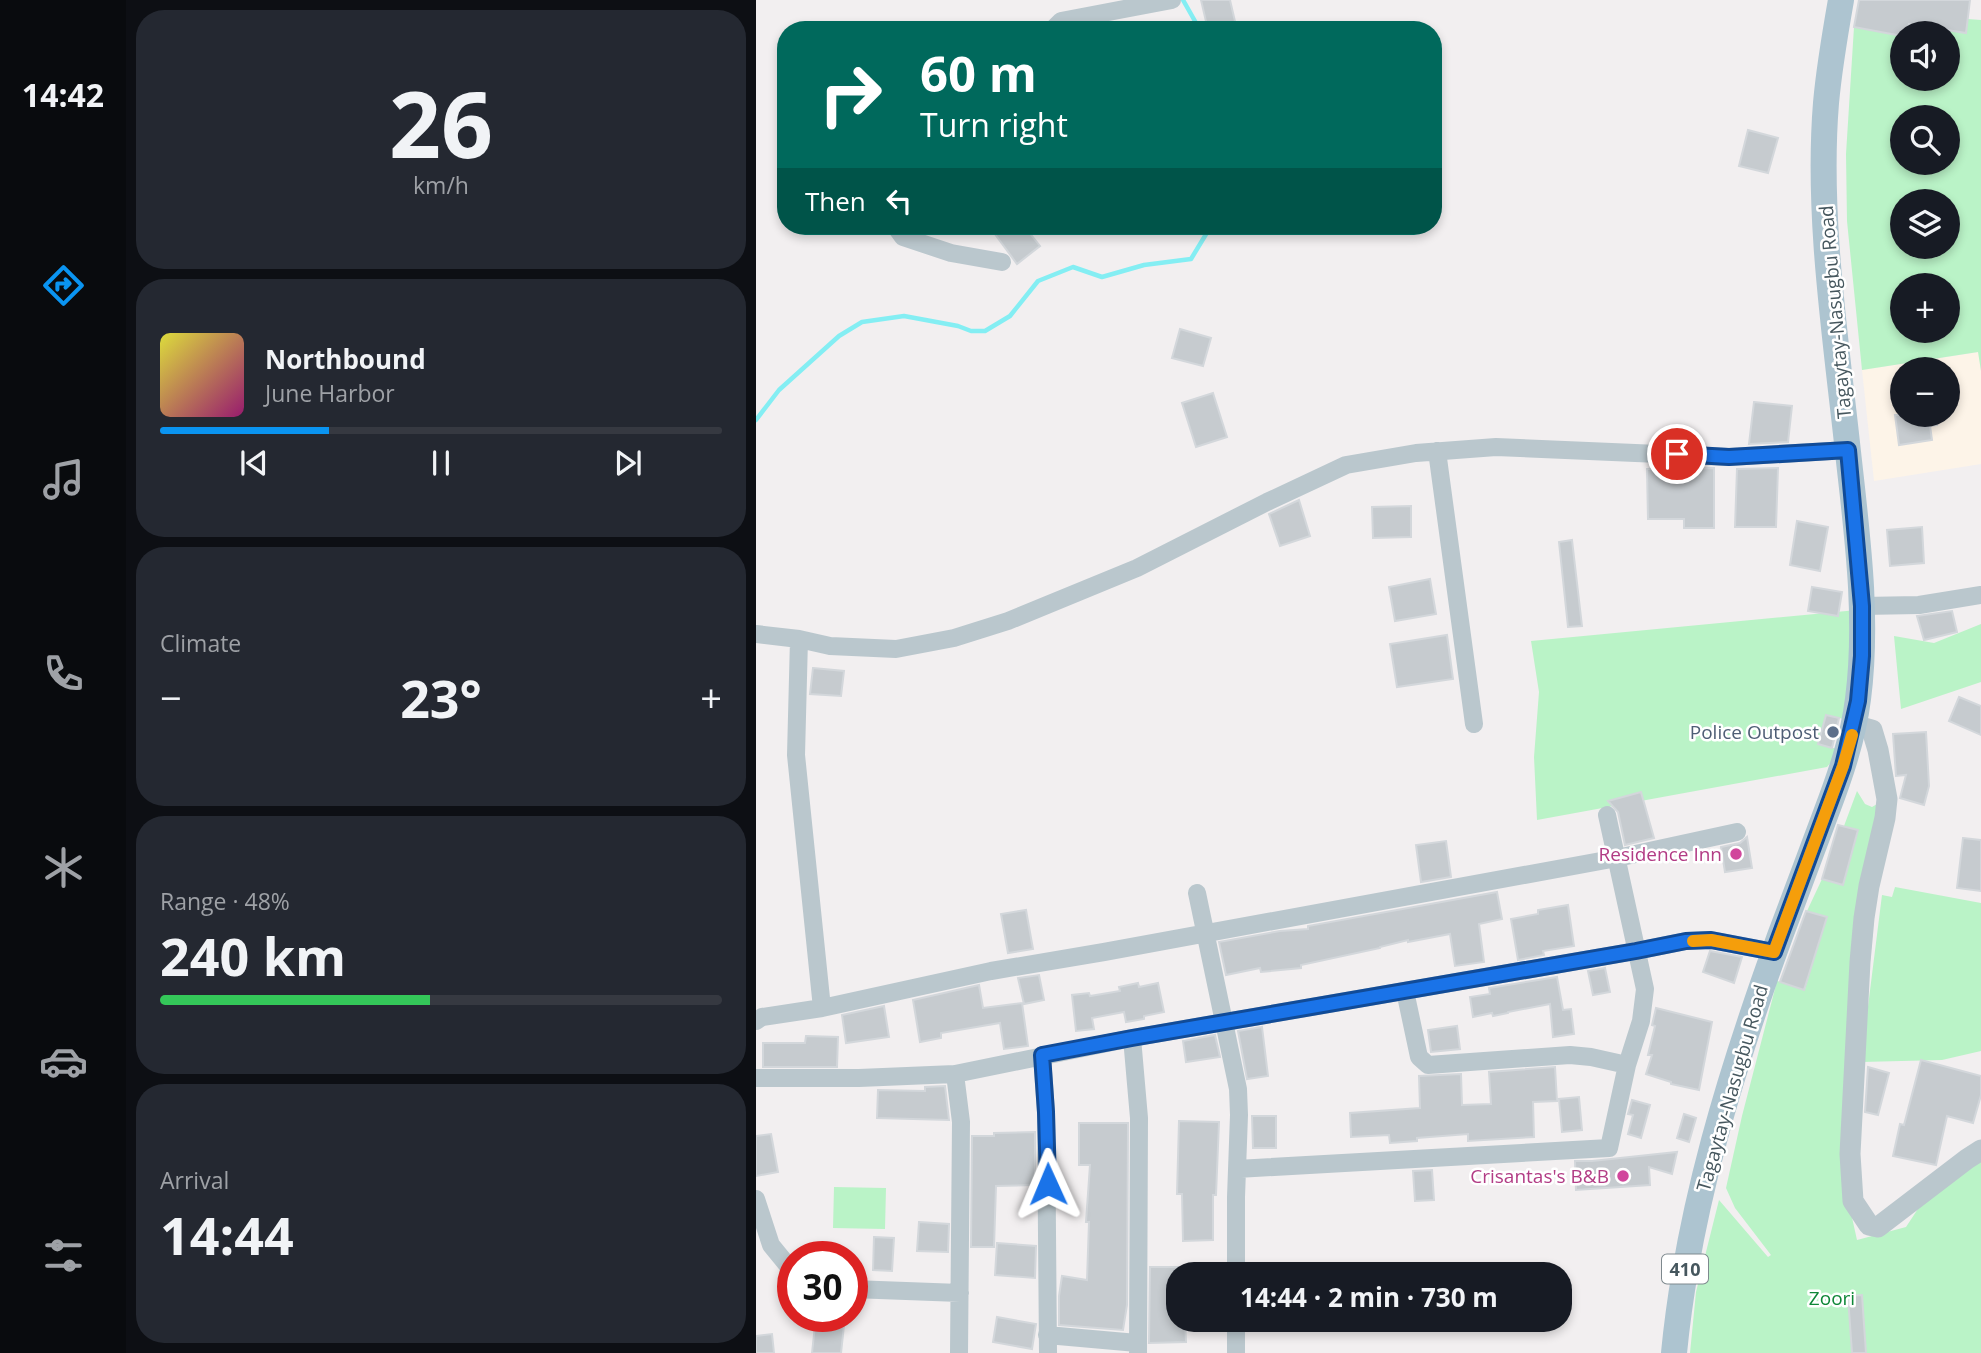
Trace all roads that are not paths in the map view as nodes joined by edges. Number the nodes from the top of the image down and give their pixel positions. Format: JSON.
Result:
{"nodes":[{"id":1,"x":1171,"y":0,"type":"edge"},
{"id":2,"x":1841,"y":0,"type":"edge"},
{"id":3,"x":1061,"y":21,"type":"edge"},
{"id":4,"x":902,"y":235,"type":"edge"},
{"id":5,"x":1002,"y":262,"type":"dead end"},
{"id":6,"x":1848,"y":450,"type":"junction"},
{"id":7,"x":1437,"y":451,"type":"junction"},
{"id":8,"x":1981,"y":595,"type":"edge"},
{"id":9,"x":1862,"y":606,"type":"junction"},
{"id":10,"x":756,"y":634,"type":"edge"},
{"id":11,"x":799,"y":639,"type":"junction"},
{"id":12,"x":1474,"y":724,"type":"dead end"},
{"id":13,"x":1854,"y":725,"type":"junction"},
{"id":14,"x":1607,"y":815,"type":"dead end"},
{"id":15,"x":1737,"y":832,"type":"dead end"},
{"id":16,"x":1617,"y":858,"type":"junction"},
{"id":17,"x":1197,"y":893,"type":"dead end"},
{"id":18,"x":1205,"y":933,"type":"junction"},
{"id":19,"x":1636,"y":951,"type":"junction"},
{"id":20,"x":1774,"y":952,"type":"junction"},
{"id":21,"x":1405,"y":991,"type":"junction"},
{"id":22,"x":822,"y":1008,"type":"junction"},
{"id":23,"x":756,"y":1021,"type":"edge"},
{"id":24,"x":1224,"y":1022,"type":"junction"},
{"id":25,"x":1132,"y":1038,"type":"junction"},
{"id":26,"x":1042,"y":1055,"type":"junction"},
{"id":27,"x":1627,"y":1065,"type":"junction"},
{"id":28,"x":955,"y":1074,"type":"junction"},
{"id":29,"x":756,"y":1078,"type":"edge"},
{"id":30,"x":1981,"y":1150,"type":"edge"},
{"id":31,"x":1237,"y":1169,"type":"junction"},
{"id":32,"x":756,"y":1199,"type":"edge"},
{"id":33,"x":777,"y":1252,"type":"edge"},
{"id":34,"x":1236,"y":1262,"type":"edge"},
{"id":35,"x":868,"y":1290,"type":"edge"},
{"id":36,"x":960,"y":1293,"type":"junction"},
{"id":37,"x":1236,"y":1332,"type":"edge"},
{"id":38,"x":1048,"y":1344,"type":"edge"},
{"id":39,"x":1138,"y":1348,"type":"edge"},
{"id":40,"x":959,"y":1353,"type":"edge"},
{"id":41,"x":1236,"y":1353,"type":"edge"},
{"id":42,"x":1674,"y":1353,"type":"edge"}],
"edges":[{"from":1,"to":3,"type":"street"},
{"from":2,"to":6,"type":"main road","name":"Tagaytay-Nasugbu Road","number":"410"},
{"from":4,"to":5,"type":"street"},
{"from":6,"to":7,"type":"street"},
{"from":6,"to":9,"type":"main road","name":"Tagaytay-Nasugbu Road","number":"410"},
{"from":7,"to":11,"type":"street"},
{"from":7,"to":12,"type":"street"},
{"from":8,"to":9,"type":"street"},
{"from":9,"to":13,"type":"main road","name":"Tagaytay-Nasugbu Road","number":"410"},
{"from":10,"to":11,"type":"street"},
{"from":11,"to":22,"type":"street"},
{"from":13,"to":20,"type":"main road","name":"Tagaytay-Nasugbu Road","number":"410"},
{"from":13,"to":30,"type":"street"},
{"from":14,"to":16,"type":"street"},
{"from":15,"to":16,"type":"street"},
{"from":16,"to":18,"type":"street"},
{"from":16,"to":19,"type":"street"},
{"from":17,"to":18,"type":"street"},
{"from":18,"to":22,"type":"street"},
{"from":18,"to":24,"type":"street"},
{"from":19,"to":20,"type":"street"},
{"from":19,"to":21,"type":"street"},
{"from":19,"to":27,"type":"street"},
{"from":20,"to":42,"type":"main road","name":"Tagaytay-Nasugbu Road","number":"410"},
{"from":21,"to":24,"type":"street"},
{"from":21,"to":27,"type":"street"},
{"from":22,"to":23,"type":"street"},
{"from":24,"to":25,"type":"street"},
{"from":24,"to":31,"type":"street"},
{"from":25,"to":26,"type":"street"},
{"from":25,"to":39,"type":"street"},
{"from":26,"to":28,"type":"street"},
{"from":26,"to":38,"type":"street"},
{"from":27,"to":31,"type":"street"},
{"from":28,"to":29,"type":"street"},
{"from":28,"to":36,"type":"street"},
{"from":31,"to":34,"type":"street"},
{"from":32,"to":33,"type":"street"},
{"from":35,"to":36,"type":"street"},
{"from":36,"to":40,"type":"street"},
{"from":37,"to":41,"type":"street"},
{"from":38,"to":39,"type":"street"}]}
